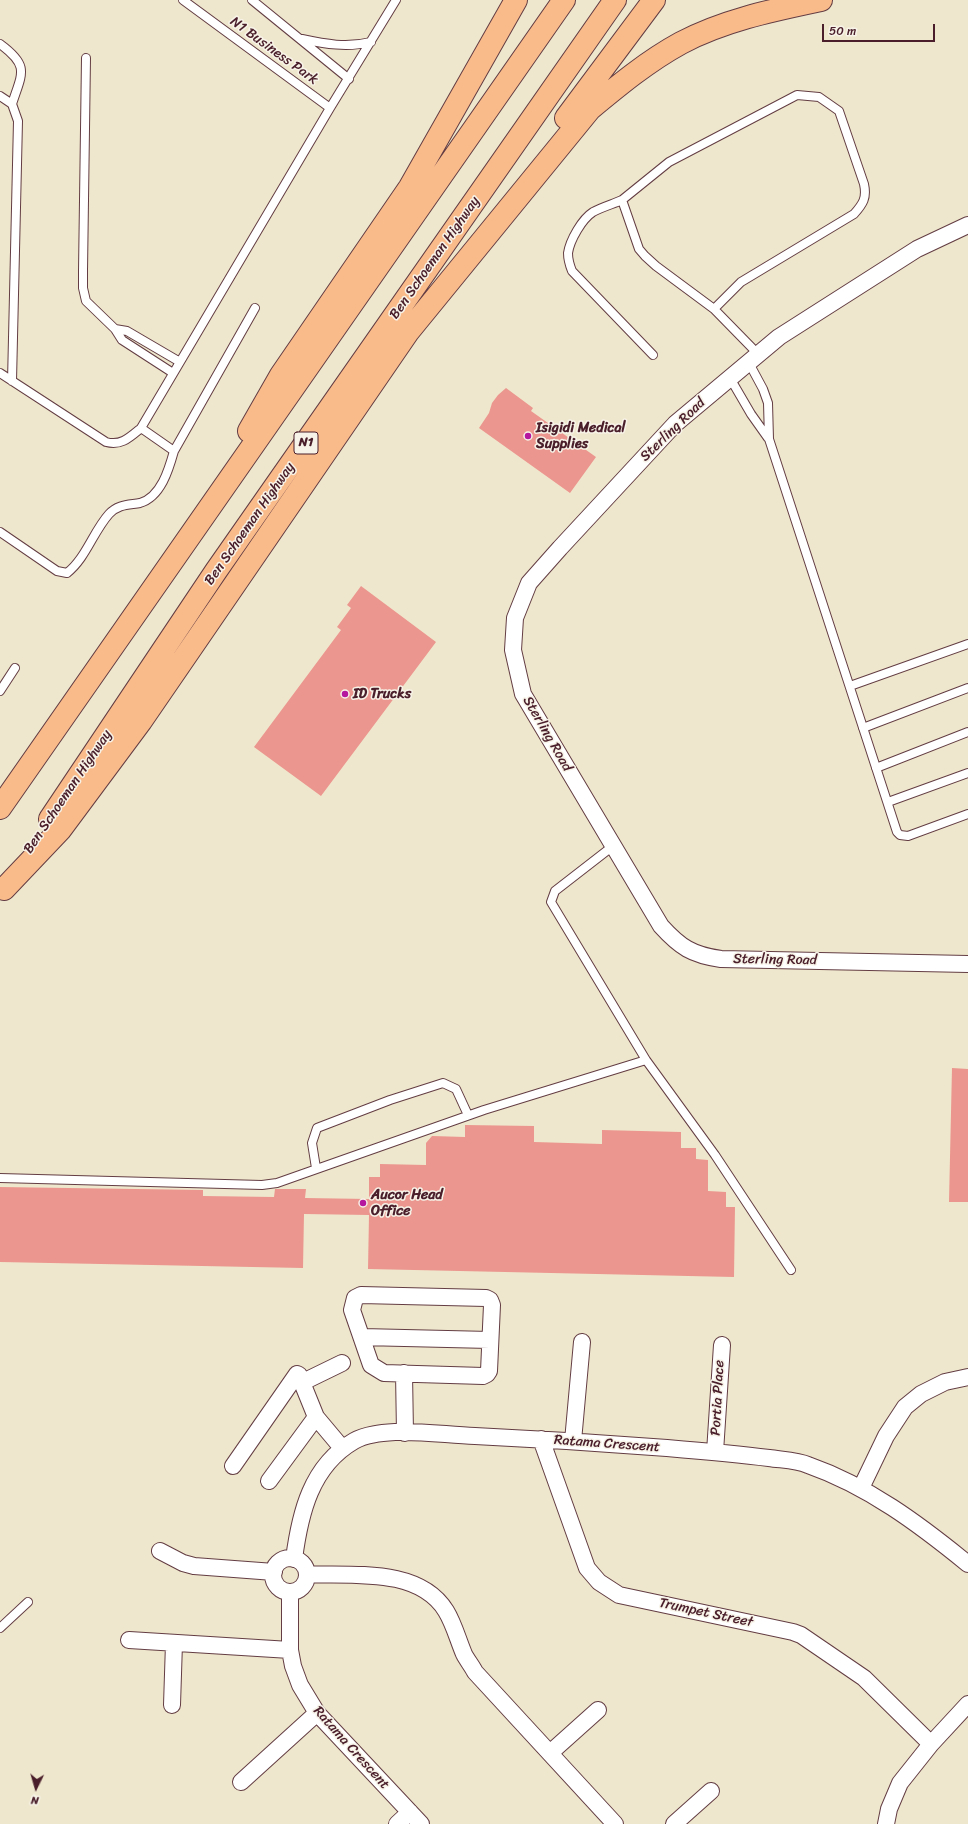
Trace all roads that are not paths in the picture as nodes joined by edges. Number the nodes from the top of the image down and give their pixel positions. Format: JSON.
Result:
{"nodes":[{"id":1,"x":183,"y":0,"type":"edge"},
{"id":2,"x":252,"y":0,"type":"edge"},
{"id":3,"x":396,"y":0,"type":"edge"},
{"id":4,"x":516,"y":0,"type":"edge"},
{"id":5,"x":564,"y":0,"type":"edge"},
{"id":6,"x":615,"y":0,"type":"edge"},
{"id":7,"x":654,"y":0,"type":"edge"},
{"id":8,"x":821,"y":0,"type":"edge"},
{"id":9,"x":299,"y":38,"type":"junction"},
{"id":10,"x":371,"y":42,"type":"junction"},
{"id":11,"x":0,"y":44,"type":"edge"},
{"id":12,"x":86,"y":58,"type":"dead end"},
{"id":13,"x":349,"y":78,"type":"junction"},
{"id":14,"x":0,"y":96,"type":"edge"},
{"id":15,"x":12,"y":104,"type":"junction"},
{"id":16,"x":330,"y":108,"type":"junction"},
{"id":17,"x":622,"y":200,"type":"junction"},
{"id":18,"x":968,"y":225,"type":"edge"},
{"id":19,"x":255,"y":308,"type":"dead end"},
{"id":20,"x":714,"y":309,"type":"junction"},
{"id":21,"x":115,"y":329,"type":"junction"},
{"id":22,"x":408,"y":332,"type":"junction"},
{"id":23,"x":653,"y":355,"type":"dead end"},
{"id":24,"x":754,"y":359,"type":"junction"},
{"id":25,"x":180,"y":362,"type":"junction"},
{"id":26,"x":173,"y":372,"type":"junction"},
{"id":27,"x":0,"y":373,"type":"edge"},
{"id":28,"x":730,"y":378,"type":"junction"},
{"id":29,"x":12,"y":381,"type":"junction"},
{"id":30,"x":141,"y":428,"type":"junction"},
{"id":31,"x":769,"y":439,"type":"junction"},
{"id":32,"x":174,"y":451,"type":"junction"},
{"id":33,"x":219,"y":496,"type":"junction"},
{"id":34,"x":0,"y":532,"type":"edge"},
{"id":35,"x":968,"y":644,"type":"edge"},
{"id":36,"x":15,"y":668,"type":"dead end"},
{"id":37,"x":850,"y":686,"type":"junction"},
{"id":38,"x":968,"y":688,"type":"edge"},
{"id":39,"x":0,"y":691,"type":"edge"},
{"id":40,"x":863,"y":728,"type":"junction"},
{"id":41,"x":968,"y":732,"type":"edge"},
{"id":42,"x":876,"y":768,"type":"junction"},
{"id":43,"x":968,"y":773,"type":"edge"},
{"id":44,"x":888,"y":802,"type":"junction"},
{"id":45,"x":0,"y":808,"type":"edge"},
{"id":46,"x":968,"y":814,"type":"edge"},
{"id":47,"x":613,"y":846,"type":"junction"},
{"id":48,"x":2,"y":892,"type":"edge"},
{"id":49,"x":968,"y":964,"type":"edge"},
{"id":50,"x":646,"y":1060,"type":"junction"},
{"id":51,"x":468,"y":1115,"type":"junction"},
{"id":52,"x":316,"y":1168,"type":"junction"},
{"id":53,"x":0,"y":1178,"type":"edge"},
{"id":54,"x":791,"y":1270,"type":"dead end"},
{"id":55,"x":362,"y":1337,"type":"junction"},
{"id":56,"x":490,"y":1340,"type":"junction"},
{"id":57,"x":582,"y":1342,"type":"dead end"},
{"id":58,"x":722,"y":1345,"type":"dead end"},
{"id":59,"x":342,"y":1363,"type":"dead end"},
{"id":60,"x":404,"y":1373,"type":"junction"},
{"id":61,"x":968,"y":1377,"type":"edge"},
{"id":62,"x":303,"y":1382,"type":"junction"},
{"id":63,"x":316,"y":1417,"type":"junction"},
{"id":64,"x":404,"y":1433,"type":"junction"},
{"id":65,"x":541,"y":1439,"type":"junction"},
{"id":66,"x":573,"y":1441,"type":"junction"},
{"id":67,"x":342,"y":1448,"type":"junction"},
{"id":68,"x":715,"y":1452,"type":"junction"},
{"id":69,"x":233,"y":1466,"type":"dead end"},
{"id":70,"x":269,"y":1481,"type":"dead end"},
{"id":71,"x":861,"y":1488,"type":"junction"},
{"id":72,"x":160,"y":1551,"type":"dead end"},
{"id":73,"x":294,"y":1559,"type":"junction"},
{"id":74,"x":968,"y":1564,"type":"edge"},
{"id":75,"x":274,"y":1572,"type":"junction"},
{"id":76,"x":307,"y":1574,"type":"junction"},
{"id":77,"x":290,"y":1592,"type":"junction"},
{"id":78,"x":28,"y":1602,"type":"dead end"},
{"id":79,"x":0,"y":1628,"type":"edge"},
{"id":80,"x":130,"y":1640,"type":"dead end"},
{"id":81,"x":174,"y":1643,"type":"junction"},
{"id":82,"x":290,"y":1650,"type":"junction"},
{"id":83,"x":968,"y":1704,"type":"edge"},
{"id":84,"x":172,"y":1705,"type":"dead end"},
{"id":85,"x":598,"y":1710,"type":"dead end"},
{"id":86,"x":318,"y":1713,"type":"junction"},
{"id":87,"x":931,"y":1744,"type":"junction"},
{"id":88,"x":550,"y":1753,"type":"junction"},
{"id":89,"x":241,"y":1782,"type":"dead end"},
{"id":90,"x":711,"y":1791,"type":"dead end"},
{"id":91,"x":416,"y":1818,"type":"edge"},
{"id":92,"x":397,"y":1824,"type":"edge"},
{"id":93,"x":615,"y":1824,"type":"edge"},
{"id":94,"x":674,"y":1824,"type":"edge"},
{"id":95,"x":886,"y":1824,"type":"edge"}],
"edges":[{"from":1,"to":16,"type":"lane","name":"N1 Business Park"},
{"from":2,"to":9,"type":"lane","name":"N1 Business Park"},
{"from":3,"to":10,"type":"lane"},
{"from":4,"to":33,"type":"highway"},
{"from":5,"to":33,"type":"highway"},
{"from":6,"to":48,"type":"highway","name":"Ben Schoeman Highway","number":"N1"},
{"from":7,"to":22,"type":"highway"},
{"from":8,"to":22,"type":"highway"},
{"from":9,"to":10,"type":"lane"},
{"from":9,"to":13,"type":"lane","name":"N1 Business Park"},
{"from":10,"to":13,"type":"lane"},
{"from":11,"to":15,"type":"lane"},
{"from":12,"to":21,"type":"lane"},
{"from":13,"to":16,"type":"lane"},
{"from":14,"to":15,"type":"lane"},
{"from":15,"to":29,"type":"lane"},
{"from":16,"to":25,"type":"lane"},
{"from":17,"to":20,"type":"lane"},
{"from":17,"to":20,"type":"lane"},
{"from":17,"to":23,"type":"lane"},
{"from":18,"to":24,"type":"street","name":"Sterling Road"},
{"from":19,"to":32,"type":"lane"},
{"from":20,"to":24,"type":"lane"},
{"from":21,"to":25,"type":"lane"},
{"from":21,"to":26,"type":"lane"},
{"from":22,"to":48,"type":"highway"},
{"from":24,"to":28,"type":"street","name":"Sterling Road"},
{"from":24,"to":31,"type":"lane"},
{"from":25,"to":26,"type":"lane"},
{"from":26,"to":30,"type":"lane"},
{"from":27,"to":29,"type":"lane"},
{"from":28,"to":31,"type":"lane"},
{"from":28,"to":47,"type":"street","name":"Sterling Road"},
{"from":29,"to":30,"type":"lane"},
{"from":30,"to":32,"type":"lane"},
{"from":31,"to":37,"type":"lane"},
{"from":32,"to":34,"type":"lane"},
{"from":33,"to":45,"type":"highway"},
{"from":35,"to":37,"type":"lane"},
{"from":36,"to":39,"type":"lane"},
{"from":37,"to":40,"type":"lane"},
{"from":38,"to":40,"type":"lane"},
{"from":40,"to":42,"type":"lane"},
{"from":41,"to":42,"type":"lane"},
{"from":42,"to":44,"type":"lane"},
{"from":43,"to":44,"type":"lane"},
{"from":44,"to":46,"type":"lane"},
{"from":47,"to":49,"type":"street","name":"Sterling Road"},
{"from":47,"to":50,"type":"lane"},
{"from":50,"to":51,"type":"lane"},
{"from":50,"to":54,"type":"lane"},
{"from":51,"to":52,"type":"lane"},
{"from":51,"to":52,"type":"lane"},
{"from":52,"to":53,"type":"lane"},
{"from":55,"to":56,"type":"street"},
{"from":55,"to":56,"type":"street"},
{"from":55,"to":60,"type":"street"},
{"from":56,"to":60,"type":"street"},
{"from":57,"to":66,"type":"street"},
{"from":58,"to":68,"type":"street","name":"Portia Place"},
{"from":59,"to":62,"type":"street"},
{"from":60,"to":64,"type":"street"},
{"from":61,"to":71,"type":"street"},
{"from":62,"to":63,"type":"street"},
{"from":62,"to":69,"type":"street"},
{"from":63,"to":67,"type":"street"},
{"from":63,"to":70,"type":"street"},
{"from":64,"to":65,"type":"street","name":"Ratama Crescent"},
{"from":64,"to":67,"type":"street","name":"Ratama Crescent"},
{"from":65,"to":66,"type":"street","name":"Ratama Crescent"},
{"from":65,"to":87,"type":"street","name":"Trumpet Street"},
{"from":66,"to":68,"type":"street","name":"Ratama Crescent"},
{"from":67,"to":73,"type":"street","name":"Ratama Crescent"},
{"from":68,"to":71,"type":"street","name":"Ratama Crescent"},
{"from":71,"to":74,"type":"street","name":"Ratama Crescent"},
{"from":72,"to":75,"type":"street"},
{"from":73,"to":75,"type":"street"},
{"from":73,"to":76,"type":"street"},
{"from":75,"to":77,"type":"street"},
{"from":76,"to":77,"type":"street"},
{"from":76,"to":88,"type":"street"},
{"from":77,"to":82,"type":"street","name":"Ratama Crescent"},
{"from":78,"to":79,"type":"lane"},
{"from":80,"to":81,"type":"street"},
{"from":81,"to":82,"type":"street"},
{"from":81,"to":84,"type":"street"},
{"from":82,"to":86,"type":"street","name":"Ratama Crescent"},
{"from":83,"to":87,"type":"street"},
{"from":85,"to":88,"type":"street"},
{"from":86,"to":89,"type":"street"},
{"from":86,"to":91,"type":"street","name":"Ratama Crescent"},
{"from":87,"to":95,"type":"street"},
{"from":88,"to":93,"type":"street"},
{"from":90,"to":94,"type":"street"},
{"from":91,"to":92,"type":"street"}]}
